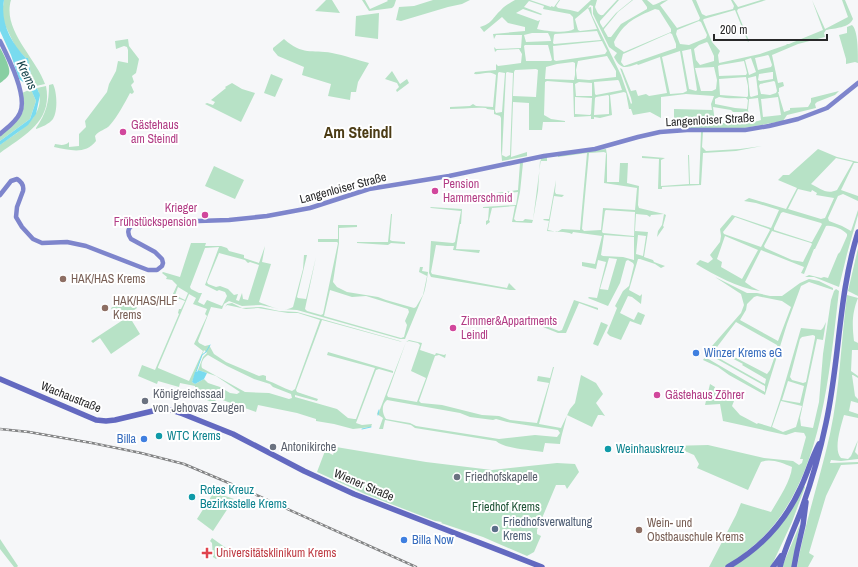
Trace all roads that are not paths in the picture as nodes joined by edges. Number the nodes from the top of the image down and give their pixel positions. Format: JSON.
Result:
{"nodes":[{"id":1,"x":0,"y":41,"type":"edge"},
{"id":2,"x":858,"y":83,"type":"edge"},
{"id":3,"x":0,"y":134,"type":"edge"},
{"id":4,"x":0,"y":195,"type":"edge"},
{"id":5,"x":858,"y":232,"type":"edge"},
{"id":6,"x":0,"y":379,"type":"edge"},
{"id":7,"x":183,"y":414,"type":"joint"},
{"id":8,"x":822,"y":437,"type":"junction"},
{"id":9,"x":808,"y":492,"type":"junction"},
{"id":10,"x":783,"y":553,"type":"junction"},
{"id":11,"x":533,"y":565,"type":"edge"},
{"id":12,"x":542,"y":567,"type":"edge"},
{"id":13,"x":728,"y":567,"type":"edge"},
{"id":14,"x":773,"y":567,"type":"edge"},
{"id":15,"x":780,"y":567,"type":"edge"},
{"id":16,"x":794,"y":567,"type":"edge"}],
"edges":[{"from":1,"to":3,"type":"street"},
{"from":2,"to":4,"type":"street","name":"Langenloiser Straße"},
{"from":5,"to":8,"type":"main road"},
{"from":6,"to":7,"type":"main road","name":"Wachaustraße"},
{"from":7,"to":11,"type":"main road","name":"Wiener Straße"},
{"from":8,"to":9,"type":"main road"},
{"from":8,"to":13,"type":"main road"},
{"from":9,"to":10,"type":"main road"},
{"from":9,"to":16,"type":"main road"},
{"from":10,"to":14,"type":"main road"},
{"from":10,"to":15,"type":"main road"},
{"from":11,"to":12,"type":"main road","name":"Wiener Straße"}]}
